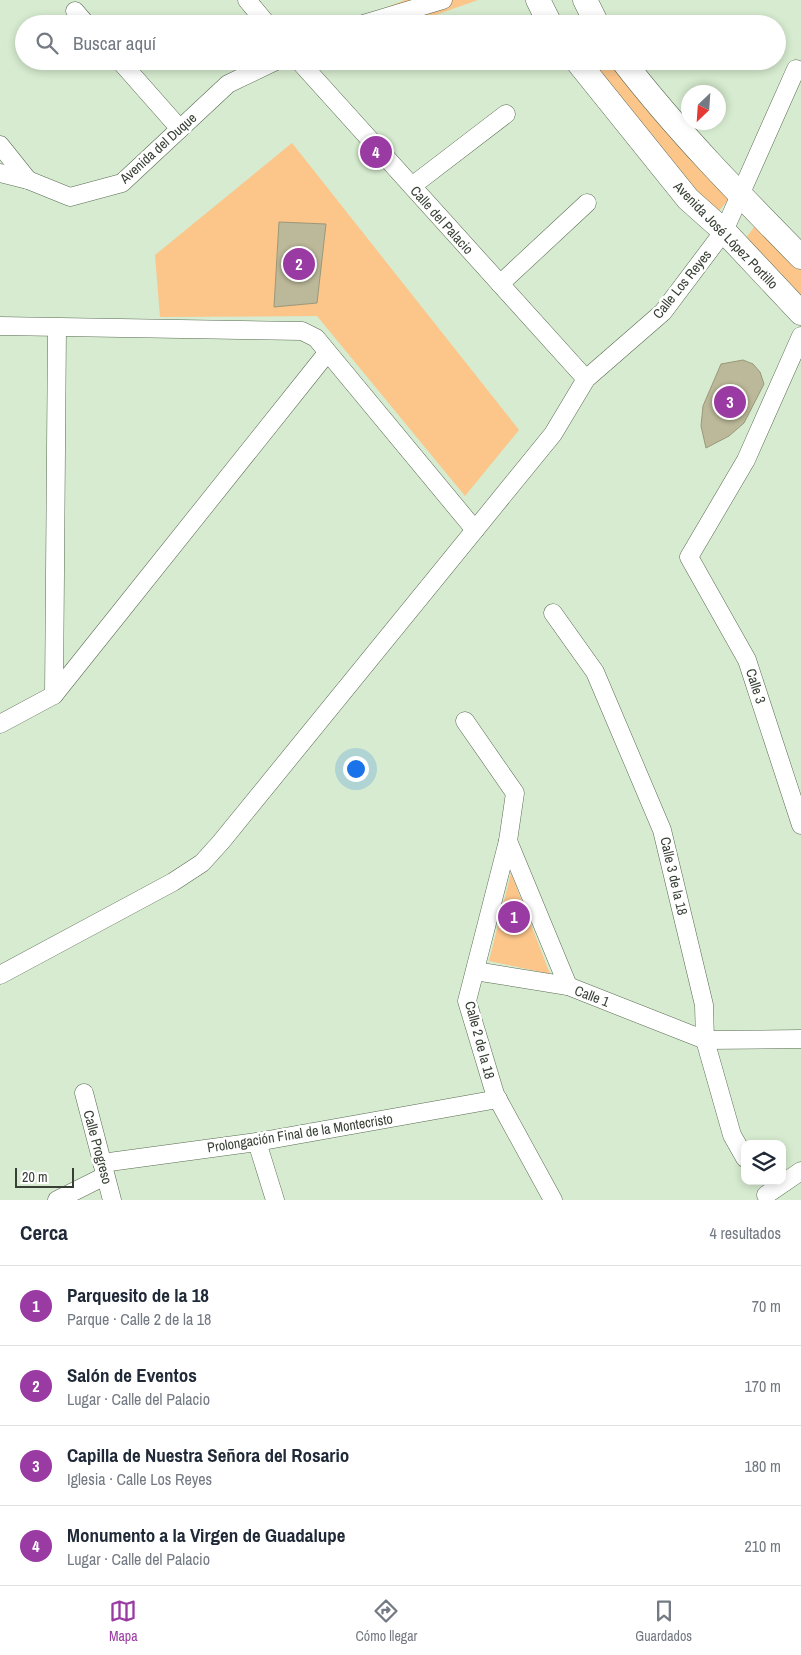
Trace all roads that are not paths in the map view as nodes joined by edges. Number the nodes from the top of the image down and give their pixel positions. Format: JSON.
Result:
{"nodes":[{"id":1,"x":247,"y":0,"type":"edge"},
{"id":2,"x":538,"y":0,"type":"edge"},
{"id":3,"x":584,"y":0,"type":"edge"},
{"id":4,"x":433,"y":1,"type":"edge"},
{"id":5,"x":260,"y":15,"type":"edge"},
{"id":6,"x":390,"y":15,"type":"edge"},
{"id":7,"x":546,"y":15,"type":"edge"},
{"id":8,"x":592,"y":15,"type":"edge"},
{"id":9,"x":796,"y":69,"type":"dead end"},
{"id":10,"x":128,"y":70,"type":"edge"},
{"id":11,"x":257,"y":70,"type":"edge"},
{"id":12,"x":307,"y":70,"type":"edge"},
{"id":13,"x":583,"y":70,"type":"edge"},
{"id":14,"x":630,"y":70,"type":"edge"},
{"id":15,"x":506,"y":114,"type":"dead end"},
{"id":16,"x":180,"y":129,"type":"junction"},
{"id":17,"x":0,"y":145,"type":"edge"},
{"id":18,"x":0,"y":173,"type":"edge"},
{"id":19,"x":28,"y":180,"type":"junction"},
{"id":20,"x":412,"y":186,"type":"junction"},
{"id":21,"x":742,"y":197,"type":"junction"},
{"id":22,"x":587,"y":203,"type":"dead end"},
{"id":23,"x":724,"y":231,"type":"junction"},
{"id":24,"x":801,"y":257,"type":"edge"},
{"id":25,"x":500,"y":284,"type":"junction"},
{"id":26,"x":801,"y":313,"type":"edge"},
{"id":27,"x":0,"y":326,"type":"edge"},
{"id":28,"x":57,"y":328,"type":"junction"},
{"id":29,"x":801,"y":336,"type":"edge"},
{"id":30,"x":327,"y":353,"type":"junction"},
{"id":31,"x":586,"y":379,"type":"junction"},
{"id":32,"x":475,"y":530,"type":"junction"},
{"id":33,"x":552,"y":613,"type":"dead end"},
{"id":34,"x":54,"y":695,"type":"junction"},
{"id":35,"x":465,"y":721,"type":"dead end"},
{"id":36,"x":0,"y":724,"type":"edge"},
{"id":37,"x":801,"y":825,"type":"edge"},
{"id":38,"x":508,"y":841,"type":"junction"},
{"id":39,"x":475,"y":971,"type":"junction"},
{"id":40,"x":0,"y":975,"type":"edge"},
{"id":41,"x":568,"y":986,"type":"junction"},
{"id":42,"x":801,"y":1039,"type":"edge"},
{"id":43,"x":705,"y":1040,"type":"junction"},
{"id":44,"x":84,"y":1093,"type":"dead end"},
{"id":45,"x":498,"y":1099,"type":"junction"},
{"id":46,"x":257,"y":1142,"type":"junction"},
{"id":47,"x":741,"y":1151,"type":"edge"},
{"id":48,"x":104,"y":1169,"type":"junction"},
{"id":49,"x":801,"y":1171,"type":"edge"},
{"id":50,"x":764,"y":1192,"type":"edge"},
{"id":51,"x":57,"y":1200,"type":"edge"},
{"id":52,"x":112,"y":1200,"type":"edge"},
{"id":53,"x":275,"y":1200,"type":"edge"},
{"id":54,"x":553,"y":1200,"type":"edge"}],
"edges":[{"from":1,"to":5,"type":"street"},
{"from":2,"to":7,"type":"main road"},
{"from":3,"to":8,"type":"main road"},
{"from":4,"to":6,"type":"street"},
{"from":9,"to":21,"type":"street","name":"Calle Los Reyes"},
{"from":10,"to":16,"type":"street"},
{"from":11,"to":16,"type":"street","name":"Avenida del Duque"},
{"from":12,"to":20,"type":"street","name":"Calle del Palacio"},
{"from":13,"to":23,"type":"main road","name":"Avenida José López Portillo"},
{"from":14,"to":21,"type":"main road"},
{"from":15,"to":20,"type":"street"},
{"from":16,"to":19,"type":"street","name":"Avenida del Duque"},
{"from":17,"to":19,"type":"street"},
{"from":18,"to":19,"type":"street","name":"Avenida del Duque"},
{"from":20,"to":25,"type":"street","name":"Calle del Palacio"},
{"from":21,"to":23,"type":"street","name":"Calle Los Reyes"},
{"from":21,"to":24,"type":"main road"},
{"from":22,"to":25,"type":"street"},
{"from":23,"to":26,"type":"main road","name":"Avenida José López Portillo"},
{"from":23,"to":31,"type":"street","name":"Calle Los Reyes"},
{"from":25,"to":31,"type":"street","name":"Calle del Palacio"},
{"from":27,"to":28,"type":"street"},
{"from":28,"to":30,"type":"street"},
{"from":28,"to":34,"type":"street"},
{"from":29,"to":37,"type":"street","name":"Calle 3"},
{"from":30,"to":32,"type":"street"},
{"from":30,"to":34,"type":"street"},
{"from":31,"to":32,"type":"street","name":"Calle Los Reyes"},
{"from":32,"to":40,"type":"street","name":"Calle Los Reyes"},
{"from":33,"to":43,"type":"street","name":"Calle 3 de la 18"},
{"from":34,"to":36,"type":"street"},
{"from":35,"to":38,"type":"street","name":"Calle 2 de la 18"},
{"from":38,"to":39,"type":"street","name":"Calle 2 de la 18"},
{"from":38,"to":41,"type":"street"},
{"from":39,"to":41,"type":"street","name":"Calle 1"},
{"from":39,"to":45,"type":"street","name":"Calle 2 de la 18"},
{"from":41,"to":43,"type":"street","name":"Calle 1"},
{"from":42,"to":43,"type":"street"},
{"from":43,"to":47,"type":"street","name":"Calle 3 de la 18"},
{"from":44,"to":48,"type":"street","name":"Calle Progreso"},
{"from":45,"to":46,"type":"street","name":"Prolongación Final de la Montecristo"},
{"from":45,"to":54,"type":"street","name":"Calle 2 de la 18"},
{"from":46,"to":48,"type":"street","name":"Prolongación Final de la Montecristo"},
{"from":46,"to":53,"type":"street"},
{"from":48,"to":51,"type":"street","name":"Prolongación Final de la Montecristo"},
{"from":48,"to":52,"type":"street","name":"Calle Progreso"},
{"from":49,"to":50,"type":"street"}]}
